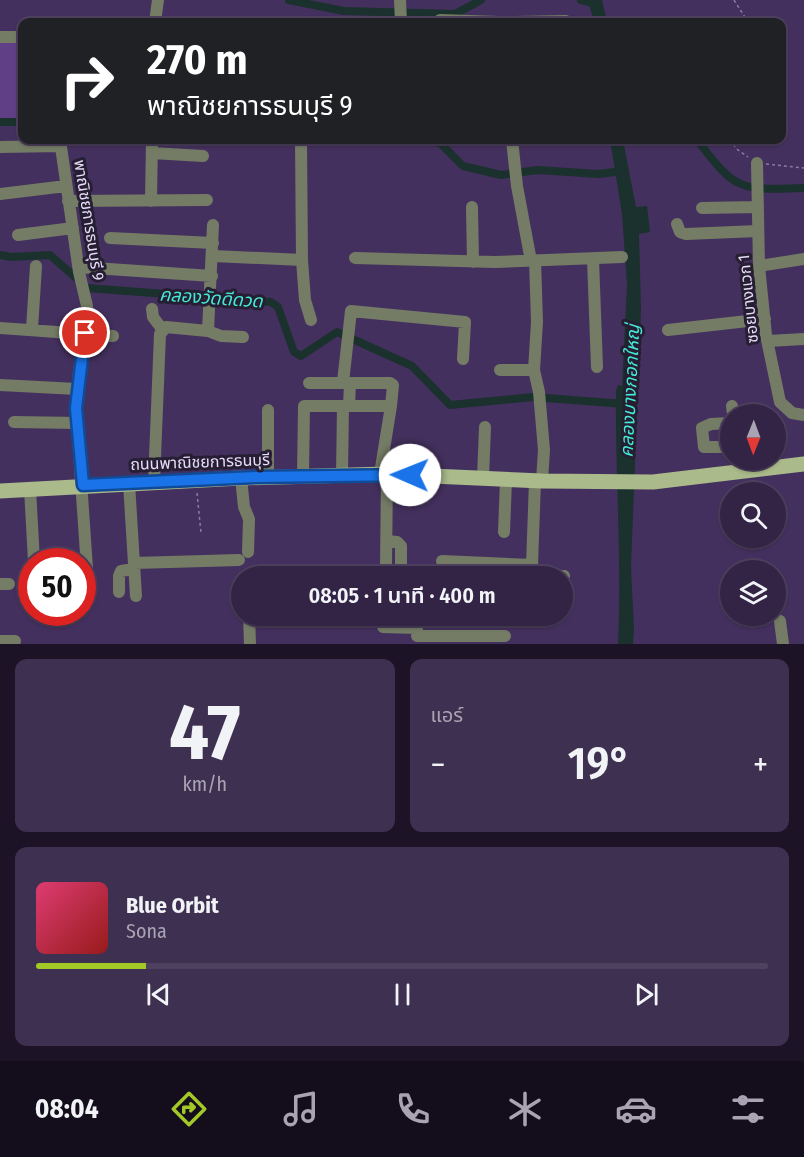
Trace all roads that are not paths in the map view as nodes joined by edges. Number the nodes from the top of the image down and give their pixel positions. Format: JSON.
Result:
{"nodes":[{"id":1,"x":158,"y":0,"type":"edge"},
{"id":2,"x":156,"y":18,"type":"edge"},
{"id":3,"x":0,"y":37,"type":"edge"},
{"id":4,"x":18,"y":37,"type":"edge"},
{"id":5,"x":45,"y":144,"type":"edge"},
{"id":6,"x":60,"y":144,"type":"edge"},
{"id":7,"x":152,"y":144,"type":"edge"},
{"id":8,"x":301,"y":144,"type":"edge"},
{"id":9,"x":512,"y":144,"type":"edge"},
{"id":10,"x":0,"y":147,"type":"edge"},
{"id":11,"x":152,"y":153,"type":"junction"},
{"id":12,"x":203,"y":156,"type":"dead end"},
{"id":13,"x":757,"y":169,"type":"dead end"},
{"id":14,"x":66,"y":186,"type":"junction"},
{"id":15,"x":0,"y":194,"type":"edge"},
{"id":16,"x":207,"y":200,"type":"dead end"},
{"id":17,"x":68,"y":201,"type":"junction"},
{"id":18,"x":151,"y":201,"type":"junction"},
{"id":19,"x":757,"y":202,"type":"junction"},
{"id":20,"x":472,"y":207,"type":"dead end"},
{"id":21,"x":702,"y":208,"type":"dead end"},
{"id":22,"x":676,"y":224,"type":"dead end"},
{"id":23,"x":213,"y":225,"type":"dead end"},
{"id":24,"x":72,"y":228,"type":"junction"},
{"id":25,"x":758,"y":231,"type":"junction"},
{"id":26,"x":18,"y":235,"type":"dead end"},
{"id":27,"x":110,"y":238,"type":"dead end"},
{"id":28,"x":213,"y":243,"type":"junction"},
{"id":29,"x":213,"y":256,"type":"junction"},
{"id":30,"x":622,"y":257,"type":"dead end"},
{"id":31,"x":355,"y":258,"type":"dead end"},
{"id":32,"x":593,"y":259,"type":"junction"},
{"id":33,"x":804,"y":259,"type":"edge"},
{"id":34,"x":302,"y":260,"type":"junction"},
{"id":35,"x":533,"y":261,"type":"junction"},
{"id":36,"x":473,"y":262,"type":"junction"},
{"id":37,"x":36,"y":266,"type":"dead end"},
{"id":38,"x":759,"y":266,"type":"junction"},
{"id":39,"x":79,"y":267,"type":"junction"},
{"id":40,"x":212,"y":276,"type":"junction"},
{"id":41,"x":152,"y":309,"type":"dead end"},
{"id":42,"x":765,"y":319,"type":"junction"},
{"id":43,"x":311,"y":320,"type":"dead end"},
{"id":44,"x":0,"y":328,"type":"edge"},
{"id":45,"x":32,"y":329,"type":"junction"},
{"id":46,"x":162,"y":329,"type":"junction"},
{"id":47,"x":669,"y":330,"type":"dead end"},
{"id":48,"x":208,"y":331,"type":"junction"},
{"id":49,"x":85,"y":333,"type":"junction"},
{"id":50,"x":113,"y":336,"type":"dead end"},
{"id":51,"x":243,"y":338,"type":"dead end"},
{"id":52,"x":804,"y":339,"type":"edge"},
{"id":53,"x":768,"y":341,"type":"junction"},
{"id":54,"x":463,"y":359,"type":"dead end"},
{"id":55,"x":597,"y":367,"type":"dead end"},
{"id":56,"x":500,"y":370,"type":"dead end"},
{"id":57,"x":534,"y":370,"type":"junction"},
{"id":58,"x":347,"y":382,"type":"junction"},
{"id":59,"x":309,"y":383,"type":"dead end"},
{"id":60,"x":0,"y":385,"type":"edge"},
{"id":61,"x":77,"y":389,"type":"junction"},
{"id":62,"x":346,"y":406,"type":"junction"},
{"id":63,"x":392,"y":406,"type":"junction"},
{"id":64,"x":268,"y":410,"type":"dead end"},
{"id":65,"x":804,"y":415,"type":"edge"},
{"id":66,"x":15,"y":422,"type":"dead end"},
{"id":67,"x":78,"y":423,"type":"junction"},
{"id":68,"x":720,"y":424,"type":"edge"},
{"id":69,"x":485,"y":427,"type":"dead end"},
{"id":70,"x":720,"y":447,"type":"edge"},
{"id":71,"x":786,"y":464,"type":"edge"},
{"id":72,"x":804,"y":464,"type":"edge"},
{"id":73,"x":720,"y":469,"type":"edge"},
{"id":74,"x":384,"y":474,"type":"junction"},
{"id":75,"x":342,"y":475,"type":"junction"},
{"id":76,"x":303,"y":476,"type":"junction"},
{"id":77,"x":268,"y":477,"type":"junction"},
{"id":78,"x":241,"y":478,"type":"junction"},
{"id":79,"x":483,"y":478,"type":"junction"},
{"id":80,"x":506,"y":480,"type":"junction"},
{"id":81,"x":539,"y":481,"type":"junction"},
{"id":82,"x":154,"y":482,"type":"junction"},
{"id":83,"x":129,"y":483,"type":"junction"},
{"id":84,"x":83,"y":485,"type":"junction"},
{"id":85,"x":30,"y":489,"type":"junction"},
{"id":86,"x":0,"y":491,"type":"edge"},
{"id":87,"x":504,"y":532,"type":"dead end"},
{"id":88,"x":33,"y":548,"type":"edge"},
{"id":89,"x":86,"y":548,"type":"edge"},
{"id":90,"x":442,"y":561,"type":"dead end"},
{"id":91,"x":532,"y":565,"type":"joint"},
{"id":92,"x":134,"y":566,"type":"junction"},
{"id":93,"x":386,"y":566,"type":"edge"},
{"id":94,"x":119,"y":592,"type":"dead end"},
{"id":95,"x":136,"y":596,"type":"dead end"},
{"id":96,"x":249,"y":626,"type":"edge"},
{"id":97,"x":781,"y":626,"type":"edge"},
{"id":98,"x":383,"y":627,"type":"dead end"},
{"id":99,"x":417,"y":631,"type":"edge"},
{"id":100,"x":505,"y":636,"type":"dead end"},
{"id":101,"x":487,"y":640,"type":"edge"},
{"id":102,"x":0,"y":641,"type":"edge"},
{"id":103,"x":15,"y":641,"type":"dead end"},
{"id":104,"x":250,"y":644,"type":"edge"},
{"id":105,"x":783,"y":644,"type":"edge"}],
"edges":[{"from":1,"to":2,"type":"street"},
{"from":3,"to":4,"type":"street"},
{"from":5,"to":10,"type":"street"},
{"from":6,"to":14,"type":"street","name":"พาณิชยการธนบุรี 9"},
{"from":7,"to":11,"type":"street"},
{"from":8,"to":34,"type":"street"},
{"from":9,"to":35,"type":"street"},
{"from":11,"to":12,"type":"street"},
{"from":11,"to":18,"type":"street"},
{"from":13,"to":19,"type":"street","name":"ซอยบางแวก 1"},
{"from":14,"to":15,"type":"street"},
{"from":14,"to":17,"type":"street","name":"พาณิชยการธนบุรี 9"},
{"from":16,"to":18,"type":"street"},
{"from":17,"to":18,"type":"street"},
{"from":17,"to":24,"type":"street","name":"พาณิชยการธนบุรี 9"},
{"from":19,"to":21,"type":"street"},
{"from":19,"to":25,"type":"street","name":"ซอยบางแวก 1"},
{"from":20,"to":36,"type":"street"},
{"from":22,"to":25,"type":"street"},
{"from":23,"to":28,"type":"street"},
{"from":24,"to":26,"type":"street"},
{"from":24,"to":39,"type":"street","name":"พาณิชยการธนบุรี 9"},
{"from":25,"to":38,"type":"street","name":"ซอยบางแวก 1"},
{"from":27,"to":28,"type":"street"},
{"from":28,"to":29,"type":"street"},
{"from":29,"to":34,"type":"street"},
{"from":29,"to":40,"type":"street"},
{"from":30,"to":32,"type":"street"},
{"from":31,"to":36,"type":"street"},
{"from":32,"to":35,"type":"street"},
{"from":32,"to":55,"type":"street"},
{"from":33,"to":38,"type":"street"},
{"from":34,"to":43,"type":"street"},
{"from":35,"to":36,"type":"street"},
{"from":35,"to":57,"type":"street"},
{"from":37,"to":45,"type":"street"},
{"from":38,"to":42,"type":"street","name":"ซอยบางแวก 1"},
{"from":39,"to":40,"type":"street"},
{"from":39,"to":49,"type":"street","name":"พาณิชยการธนบุรี 9"},
{"from":40,"to":48,"type":"street"},
{"from":41,"to":46,"type":"street"},
{"from":42,"to":47,"type":"street"},
{"from":42,"to":53,"type":"street","name":"ซอยบางแวก 1"},
{"from":44,"to":45,"type":"street"},
{"from":45,"to":49,"type":"street"},
{"from":46,"to":48,"type":"street"},
{"from":46,"to":82,"type":"street"},
{"from":48,"to":51,"type":"street"},
{"from":49,"to":50,"type":"street"},
{"from":49,"to":61,"type":"street","name":"พาณิชยการธนบุรี 9"},
{"from":52,"to":53,"type":"street"},
{"from":53,"to":65,"type":"street","name":"ซอยบางแวก 1"},
{"from":54,"to":58,"type":"street"},
{"from":56,"to":57,"type":"street"},
{"from":57,"to":81,"type":"street"},
{"from":58,"to":59,"type":"street"},
{"from":58,"to":62,"type":"street"},
{"from":58,"to":63,"type":"street"},
{"from":60,"to":61,"type":"street"},
{"from":61,"to":67,"type":"street","name":"พาณิชยการธนบุรี 9"},
{"from":62,"to":63,"type":"street"},
{"from":62,"to":75,"type":"street"},
{"from":62,"to":76,"type":"street"},
{"from":63,"to":74,"type":"street"},
{"from":64,"to":77,"type":"street"},
{"from":66,"to":67,"type":"street"},
{"from":67,"to":84,"type":"street","name":"พาณิชยการธนบุรี 9"},
{"from":68,"to":70,"type":"street"},
{"from":69,"to":79,"type":"street"},
{"from":71,"to":72,"type":"main road","name":"ถนนพาณิชยการธนบุรี"},
{"from":73,"to":81,"type":"main road","name":"ถนนพาณิชยการธนบุรี"},
{"from":74,"to":75,"type":"main road","name":"ถนนพาณิชยการธนบุรี"},
{"from":74,"to":79,"type":"main road","name":"ถนนพาณิชยการธนบุรี"},
{"from":74,"to":93,"type":"street"},
{"from":75,"to":76,"type":"main road","name":"ถนนพาณิชยการธนบุรี"},
{"from":76,"to":77,"type":"main road","name":"ถนนพาณิชยการธนบุรี"},
{"from":77,"to":78,"type":"main road","name":"ถนนพาณิชยการธนบุรี"},
{"from":78,"to":82,"type":"main road","name":"ถนนพาณิชยการธนบุรี"},
{"from":78,"to":92,"type":"street"},
{"from":79,"to":80,"type":"main road","name":"ถนนพาณิชยการธนบุรี"},
{"from":80,"to":81,"type":"main road","name":"ถนนพาณิชยการธนบุรี"},
{"from":80,"to":87,"type":"street"},
{"from":81,"to":91,"type":"street"},
{"from":82,"to":83,"type":"main road","name":"ถนนพาณิชยการธนบุรี"},
{"from":83,"to":84,"type":"main road","name":"ถนนพาณิชยการธนบุรี"},
{"from":83,"to":92,"type":"street"},
{"from":84,"to":85,"type":"main road","name":"ถนนพาณิชยการธนบุรี"},
{"from":84,"to":89,"type":"street","name":"พาณิชยการธนบุรี 9"},
{"from":85,"to":86,"type":"main road","name":"ถนนพาณิชยการธนบุรี"},
{"from":85,"to":88,"type":"street"},
{"from":90,"to":91,"type":"street"},
{"from":92,"to":94,"type":"street"},
{"from":92,"to":95,"type":"street"},
{"from":96,"to":104,"type":"street"},
{"from":97,"to":105,"type":"street"},
{"from":98,"to":99,"type":"street"},
{"from":99,"to":101,"type":"street"},
{"from":100,"to":101,"type":"street"},
{"from":102,"to":103,"type":"street"}]}
